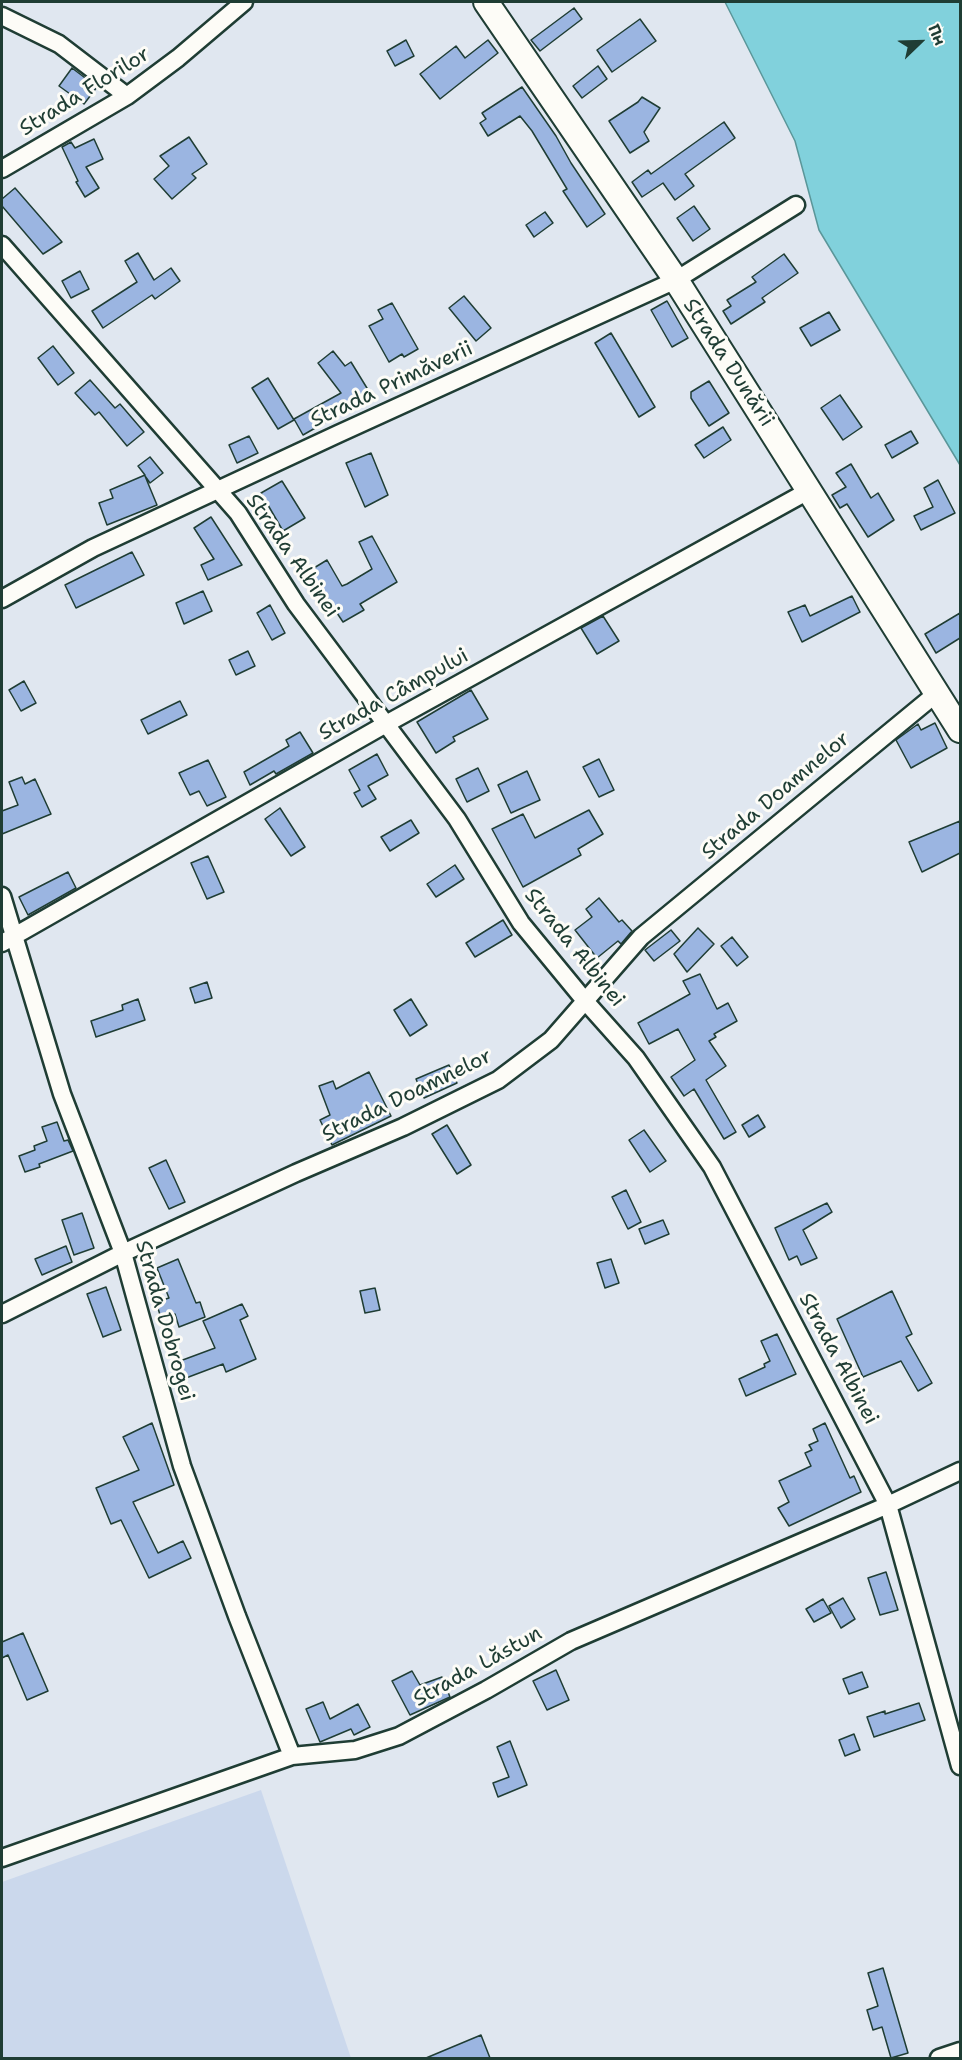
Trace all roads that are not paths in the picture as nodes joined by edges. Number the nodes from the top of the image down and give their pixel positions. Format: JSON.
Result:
{"nodes":[{"id":1,"x":244,"y":2,"type":"edge"},
{"id":2,"x":486,"y":2,"type":"edge"},
{"id":3,"x":2,"y":16,"type":"edge"},
{"id":4,"x":127,"y":96,"type":"junction"},
{"id":5,"x":2,"y":170,"type":"edge"},
{"id":6,"x":796,"y":205,"type":"dead end"},
{"id":7,"x":2,"y":245,"type":"edge"},
{"id":8,"x":676,"y":280,"type":"junction"},
{"id":9,"x":217,"y":490,"type":"junction"},
{"id":10,"x":810,"y":490,"type":"junction"},
{"id":11,"x":2,"y":599,"type":"edge"},
{"id":12,"x":937,"y":693,"type":"junction"},
{"id":13,"x":386,"y":724,"type":"junction"},
{"id":14,"x":960,"y":730,"type":"edge"},
{"id":15,"x":2,"y":896,"type":"edge"},
{"id":16,"x":8,"y":940,"type":"edge"},
{"id":17,"x":586,"y":1002,"type":"junction"},
{"id":18,"x":123,"y":1253,"type":"junction"},
{"id":19,"x":2,"y":1314,"type":"edge"},
{"id":20,"x":960,"y":1471,"type":"edge"},
{"id":21,"x":888,"y":1505,"type":"junction"},
{"id":22,"x":292,"y":1756,"type":"junction"},
{"id":23,"x":960,"y":1766,"type":"edge"},
{"id":24,"x":2,"y":1858,"type":"edge"},
{"id":25,"x":960,"y":2051,"type":"edge"},
{"id":26,"x":939,"y":2058,"type":"edge"}],
"edges":[{"from":1,"to":4,"type":"street","name":"Strada Florilor"},
{"from":2,"to":8,"type":"main road","name":"Strada Dunării"},
{"from":3,"to":4,"type":"street"},
{"from":4,"to":5,"type":"street","name":"Strada Florilor"},
{"from":6,"to":8,"type":"street","name":"Strada Primăverii"},
{"from":7,"to":9,"type":"street","name":"Strada Albinei"},
{"from":8,"to":9,"type":"street","name":"Strada Primăverii"},
{"from":8,"to":10,"type":"main road","name":"Strada Dunării"},
{"from":9,"to":11,"type":"street","name":"Strada Primăverii"},
{"from":9,"to":13,"type":"street","name":"Strada Albinei"},
{"from":10,"to":12,"type":"main road","name":"Strada Dunării"},
{"from":10,"to":13,"type":"street","name":"Strada Câmpului"},
{"from":12,"to":14,"type":"main road","name":"Strada Dunării"},
{"from":12,"to":17,"type":"street","name":"Strada Doamnelor"},
{"from":13,"to":16,"type":"street","name":"Strada Câmpului"},
{"from":13,"to":17,"type":"street","name":"Strada Albinei"},
{"from":15,"to":16,"type":"street","name":"Strada Dobrogei"},
{"from":16,"to":18,"type":"street","name":"Strada Dobrogei"},
{"from":17,"to":18,"type":"street","name":"Strada Doamnelor"},
{"from":17,"to":21,"type":"street","name":"Strada Albinei"},
{"from":18,"to":19,"type":"street","name":"Strada Doamnelor"},
{"from":18,"to":22,"type":"street","name":"Strada Dobrogei"},
{"from":20,"to":21,"type":"street","name":"Strada Lăstun"},
{"from":21,"to":22,"type":"street","name":"Strada Lăstun"},
{"from":21,"to":23,"type":"street","name":"Strada Albinei"},
{"from":22,"to":24,"type":"street","name":"Strada Lăstun"},
{"from":25,"to":26,"type":"street"}]}
